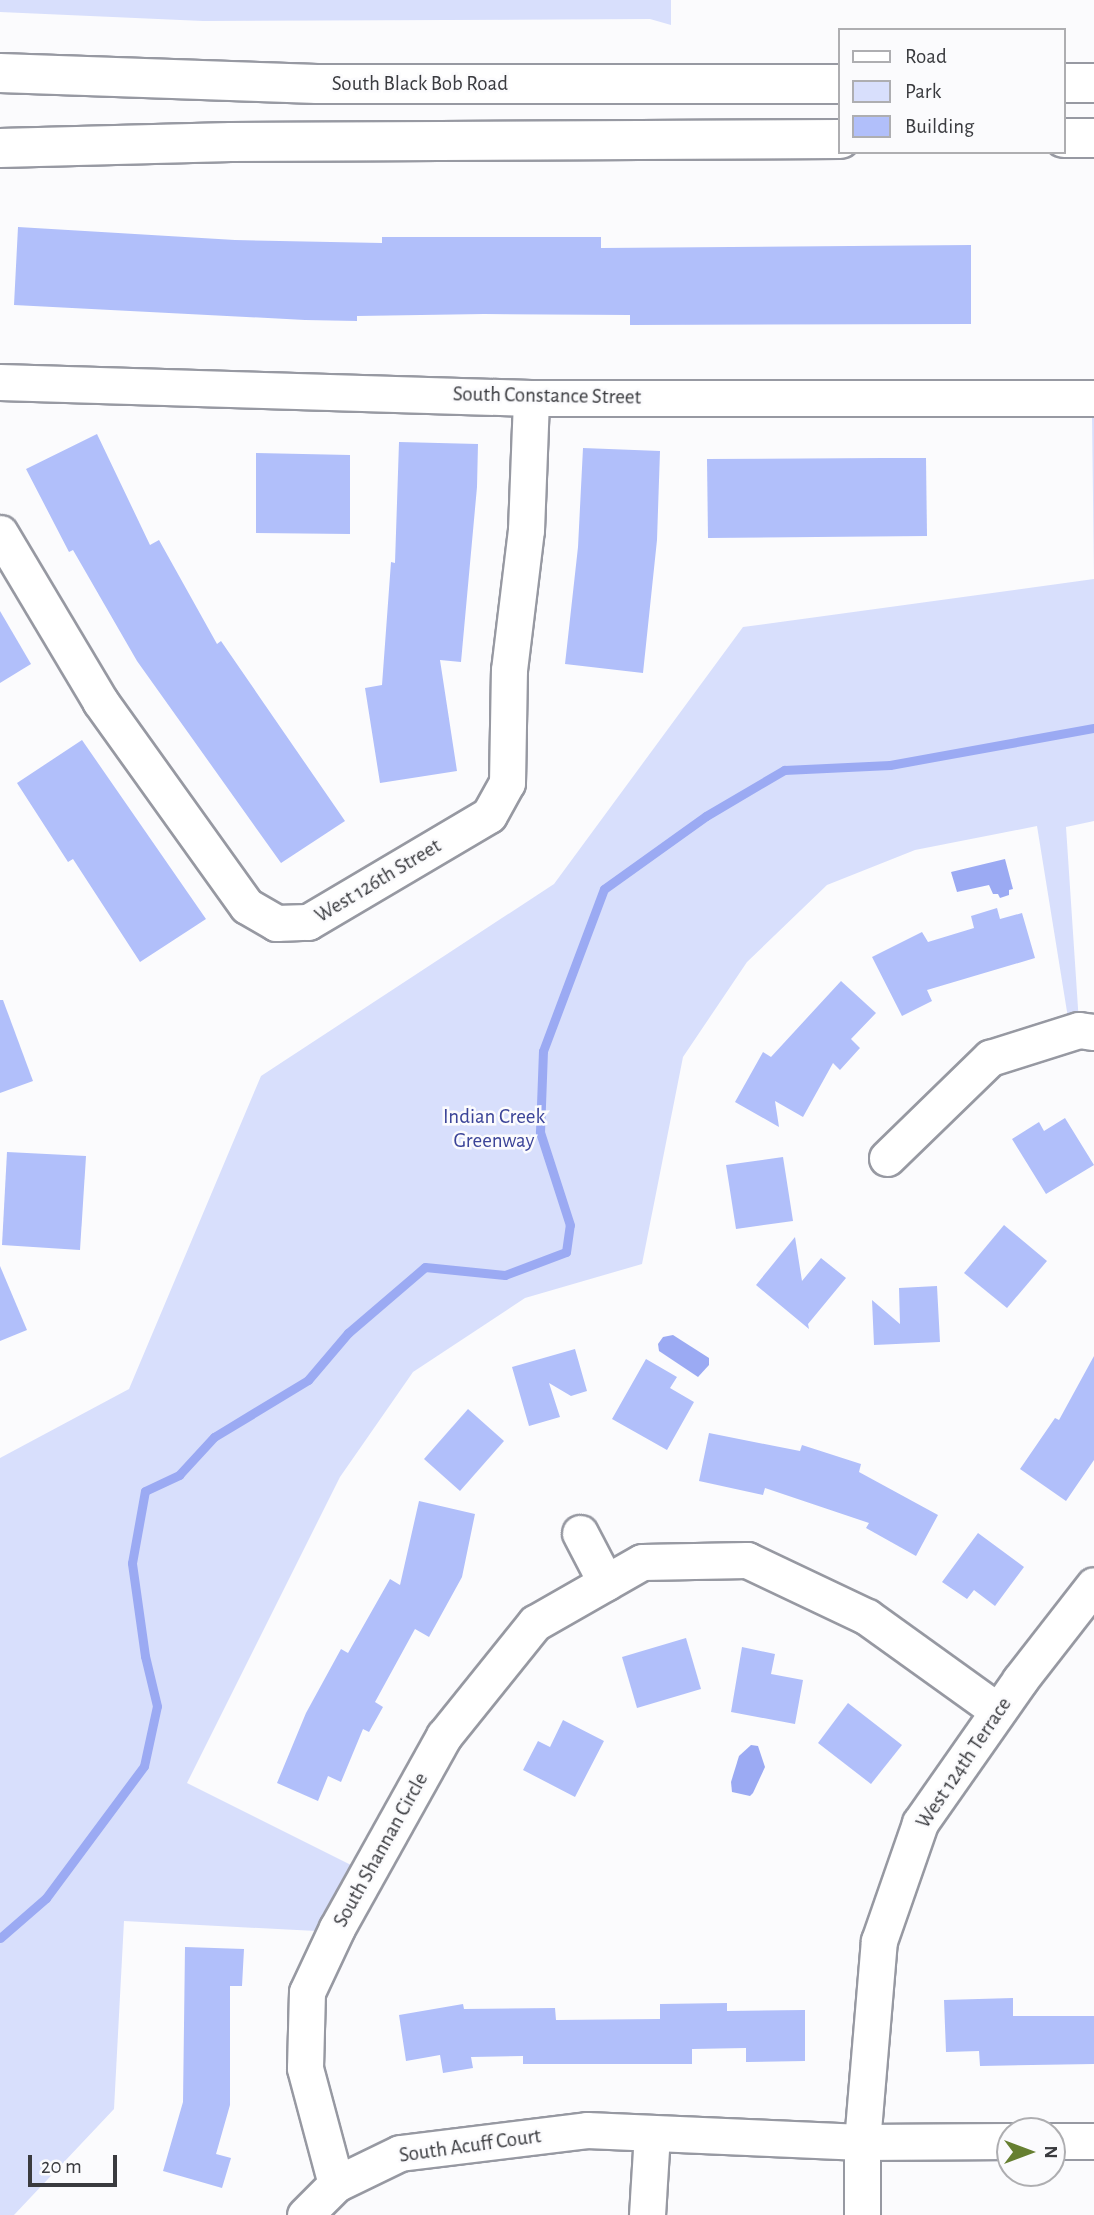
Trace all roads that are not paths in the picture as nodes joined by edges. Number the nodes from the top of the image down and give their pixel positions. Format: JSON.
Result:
{"nodes":[{"id":1,"x":0,"y":73,"type":"edge"},
{"id":2,"x":1066,"y":83,"type":"edge"},
{"id":3,"x":1094,"y":83,"type":"edge"},
{"id":4,"x":838,"y":84,"type":"edge"},
{"id":5,"x":1066,"y":138,"type":"edge"},
{"id":6,"x":1094,"y":138,"type":"edge"},
{"id":7,"x":838,"y":139,"type":"edge"},
{"id":8,"x":0,"y":148,"type":"edge"},
{"id":9,"x":0,"y":382,"type":"edge"},
{"id":10,"x":531,"y":398,"type":"junction"},
{"id":11,"x":1094,"y":398,"type":"edge"},
{"id":12,"x":0,"y":533,"type":"edge"},
{"id":13,"x":1094,"y":1032,"type":"edge"},
{"id":14,"x":887,"y":1158,"type":"dead end"},
{"id":15,"x":580,"y":1533,"type":"dead end"},
{"id":16,"x":606,"y":1583,"type":"junction"},
{"id":17,"x":1094,"y":1585,"type":"edge"},
{"id":18,"x":998,"y":1711,"type":"junction"},
{"id":19,"x":652,"y":2134,"type":"junction"},
{"id":20,"x":996,"y":2141,"type":"edge"},
{"id":21,"x":1066,"y":2141,"type":"edge"},
{"id":22,"x":1094,"y":2141,"type":"edge"},
{"id":23,"x":862,"y":2142,"type":"junction"},
{"id":24,"x":336,"y":2184,"type":"junction"},
{"id":25,"x":305,"y":2215,"type":"edge"},
{"id":26,"x":648,"y":2215,"type":"edge"},
{"id":27,"x":862,"y":2215,"type":"edge"}],
"edges":[{"from":1,"to":4,"type":"main road","name":"South Black Bob Road"},
{"from":2,"to":3,"type":"main road"},
{"from":5,"to":6,"type":"main road"},
{"from":7,"to":8,"type":"main road"},
{"from":9,"to":10,"type":"street","name":"South Constance Street"},
{"from":10,"to":11,"type":"street","name":"South Constance Street"},
{"from":10,"to":12,"type":"street","name":"West 126th Street"},
{"from":13,"to":14,"type":"street"},
{"from":15,"to":16,"type":"street"},
{"from":16,"to":18,"type":"street","name":"South Shannan Circle"},
{"from":16,"to":24,"type":"street","name":"South Shannan Circle"},
{"from":17,"to":18,"type":"street","name":"West 124th Terrace"},
{"from":18,"to":23,"type":"street","name":"West 124th Terrace"},
{"from":19,"to":23,"type":"street","name":"South Acuff Court"},
{"from":19,"to":24,"type":"street","name":"South Acuff Court"},
{"from":19,"to":26,"type":"street"},
{"from":20,"to":23,"type":"street","name":"South Acuff Court"},
{"from":21,"to":22,"type":"street"},
{"from":23,"to":27,"type":"street","name":"West 124th Terrace"},
{"from":24,"to":25,"type":"street","name":"South Acuff Court"}]}
